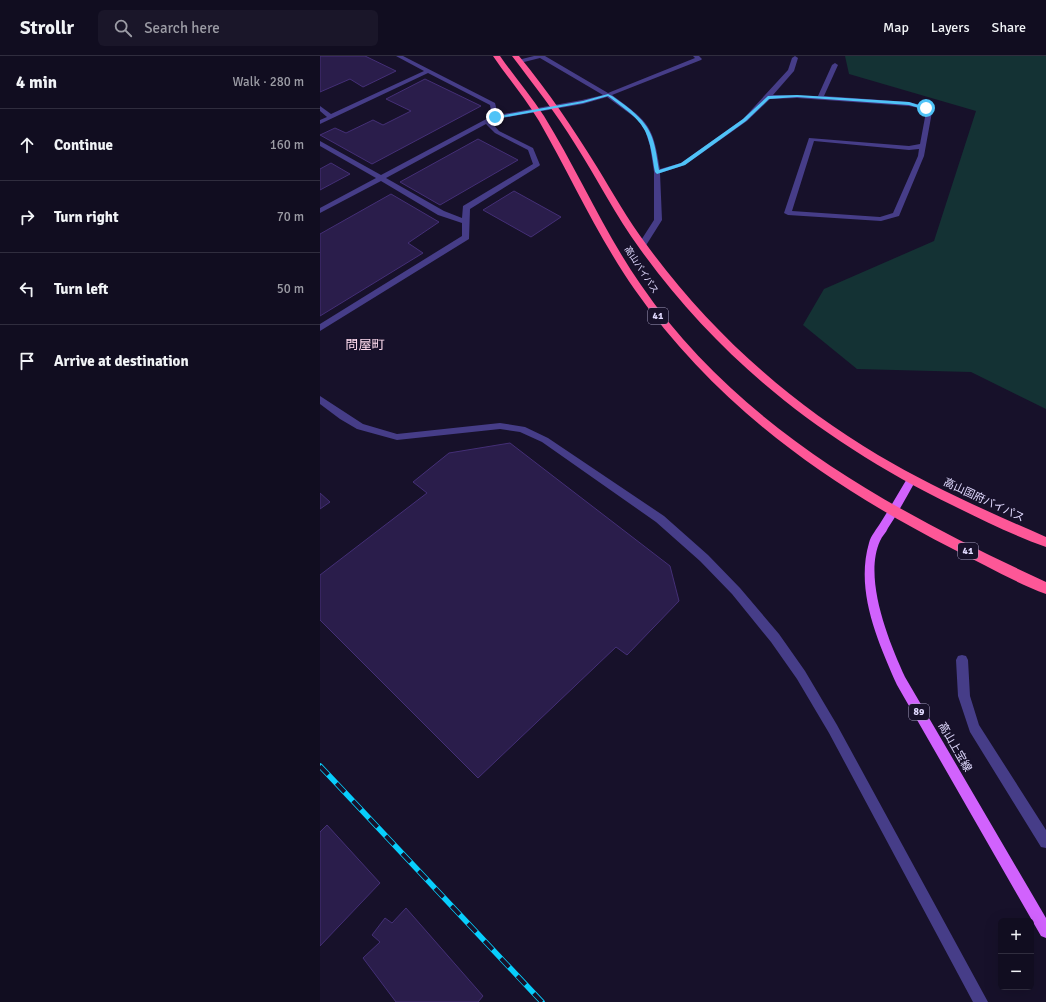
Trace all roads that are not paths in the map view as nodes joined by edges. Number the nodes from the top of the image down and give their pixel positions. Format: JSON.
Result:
{"nodes":[{"id":1,"x":399,"y":56,"type":"edge"},
{"id":2,"x":496,"y":56,"type":"edge"},
{"id":3,"x":696,"y":56,"type":"edge"},
{"id":4,"x":795,"y":58,"type":"dead end"},
{"id":5,"x":517,"y":59,"type":"edge"},
{"id":6,"x":835,"y":65,"type":"dead end"},
{"id":7,"x":428,"y":71,"type":"junction"},
{"id":8,"x":608,"y":95,"type":"junction"},
{"id":9,"x":768,"y":97,"type":"junction"},
{"id":10,"x":820,"y":98,"type":"junction"},
{"id":11,"x":554,"y":107,"type":"junction"},
{"id":12,"x":320,"y":108,"type":"edge"},
{"id":13,"x":537,"y":111,"type":"junction"},
{"id":14,"x":331,"y":117,"type":"junction"},
{"id":15,"x":495,"y":117,"type":"junction"},
{"id":16,"x":486,"y":121,"type":"junction"},
{"id":17,"x":320,"y":122,"type":"edge"},
{"id":18,"x":320,"y":143,"type":"edge"},
{"id":19,"x":923,"y":146,"type":"junction"},
{"id":20,"x":657,"y":172,"type":"junction"},
{"id":21,"x":381,"y":178,"type":"junction"},
{"id":22,"x":320,"y":211,"type":"edge"},
{"id":23,"x":466,"y":222,"type":"junction"},
{"id":24,"x":642,"y":245,"type":"junction"},
{"id":25,"x":320,"y":328,"type":"edge"},
{"id":26,"x":320,"y":399,"type":"edge"},
{"id":27,"x":324,"y":407,"type":"edge"},
{"id":28,"x":911,"y":480,"type":"junction"},
{"id":29,"x":892,"y":511,"type":"junction"},
{"id":30,"x":1046,"y":542,"type":"edge"},
{"id":31,"x":1046,"y":588,"type":"edge"},
{"id":32,"x":962,"y":660,"type":"dead end"},
{"id":33,"x":1046,"y":842,"type":"edge"},
{"id":34,"x":1046,"y":931,"type":"edge"},
{"id":35,"x":981,"y":1002,"type":"edge"}],
"edges":[{"from":1,"to":7,"type":"street"},
{"from":2,"to":13,"type":"highway","name":"高山バイパス","number":"41"},
{"from":3,"to":8,"type":"street"},
{"from":4,"to":9,"type":"street"},
{"from":5,"to":8,"type":"street"},
{"from":5,"to":11,"type":"highway","name":"高山バイパス"},
{"from":6,"to":10,"type":"street"},
{"from":7,"to":14,"type":"street"},
{"from":7,"to":15,"type":"street"},
{"from":8,"to":11,"type":"street"},
{"from":8,"to":20,"type":"street"},
{"from":9,"to":10,"type":"street"},
{"from":9,"to":20,"type":"street"},
{"from":10,"to":19,"type":"street"},
{"from":11,"to":13,"type":"street"},
{"from":11,"to":24,"type":"highway","name":"高山バイパス"},
{"from":12,"to":14,"type":"street"},
{"from":13,"to":15,"type":"street"},
{"from":13,"to":29,"type":"highway","name":"高山バイパス","number":"41"},
{"from":14,"to":17,"type":"street"},
{"from":15,"to":16,"type":"street"},
{"from":16,"to":21,"type":"street"},
{"from":16,"to":23,"type":"street"},
{"from":18,"to":21,"type":"street"},
{"from":19,"to":19,"type":"street"},
{"from":20,"to":24,"type":"street"},
{"from":21,"to":22,"type":"street"},
{"from":21,"to":23,"type":"street"},
{"from":23,"to":25,"type":"street"},
{"from":24,"to":28,"type":"highway","name":"高山バイパス"},
{"from":26,"to":27,"type":"street"},
{"from":27,"to":35,"type":"street"},
{"from":28,"to":29,"type":"main road","name":"高山上宝線","number":"89"},
{"from":28,"to":30,"type":"highway","name":"高山国府バイパス"},
{"from":29,"to":31,"type":"highway","number":"41"},
{"from":29,"to":34,"type":"main road","name":"高山上宝線","number":"89"},
{"from":32,"to":33,"type":"street"}]}
